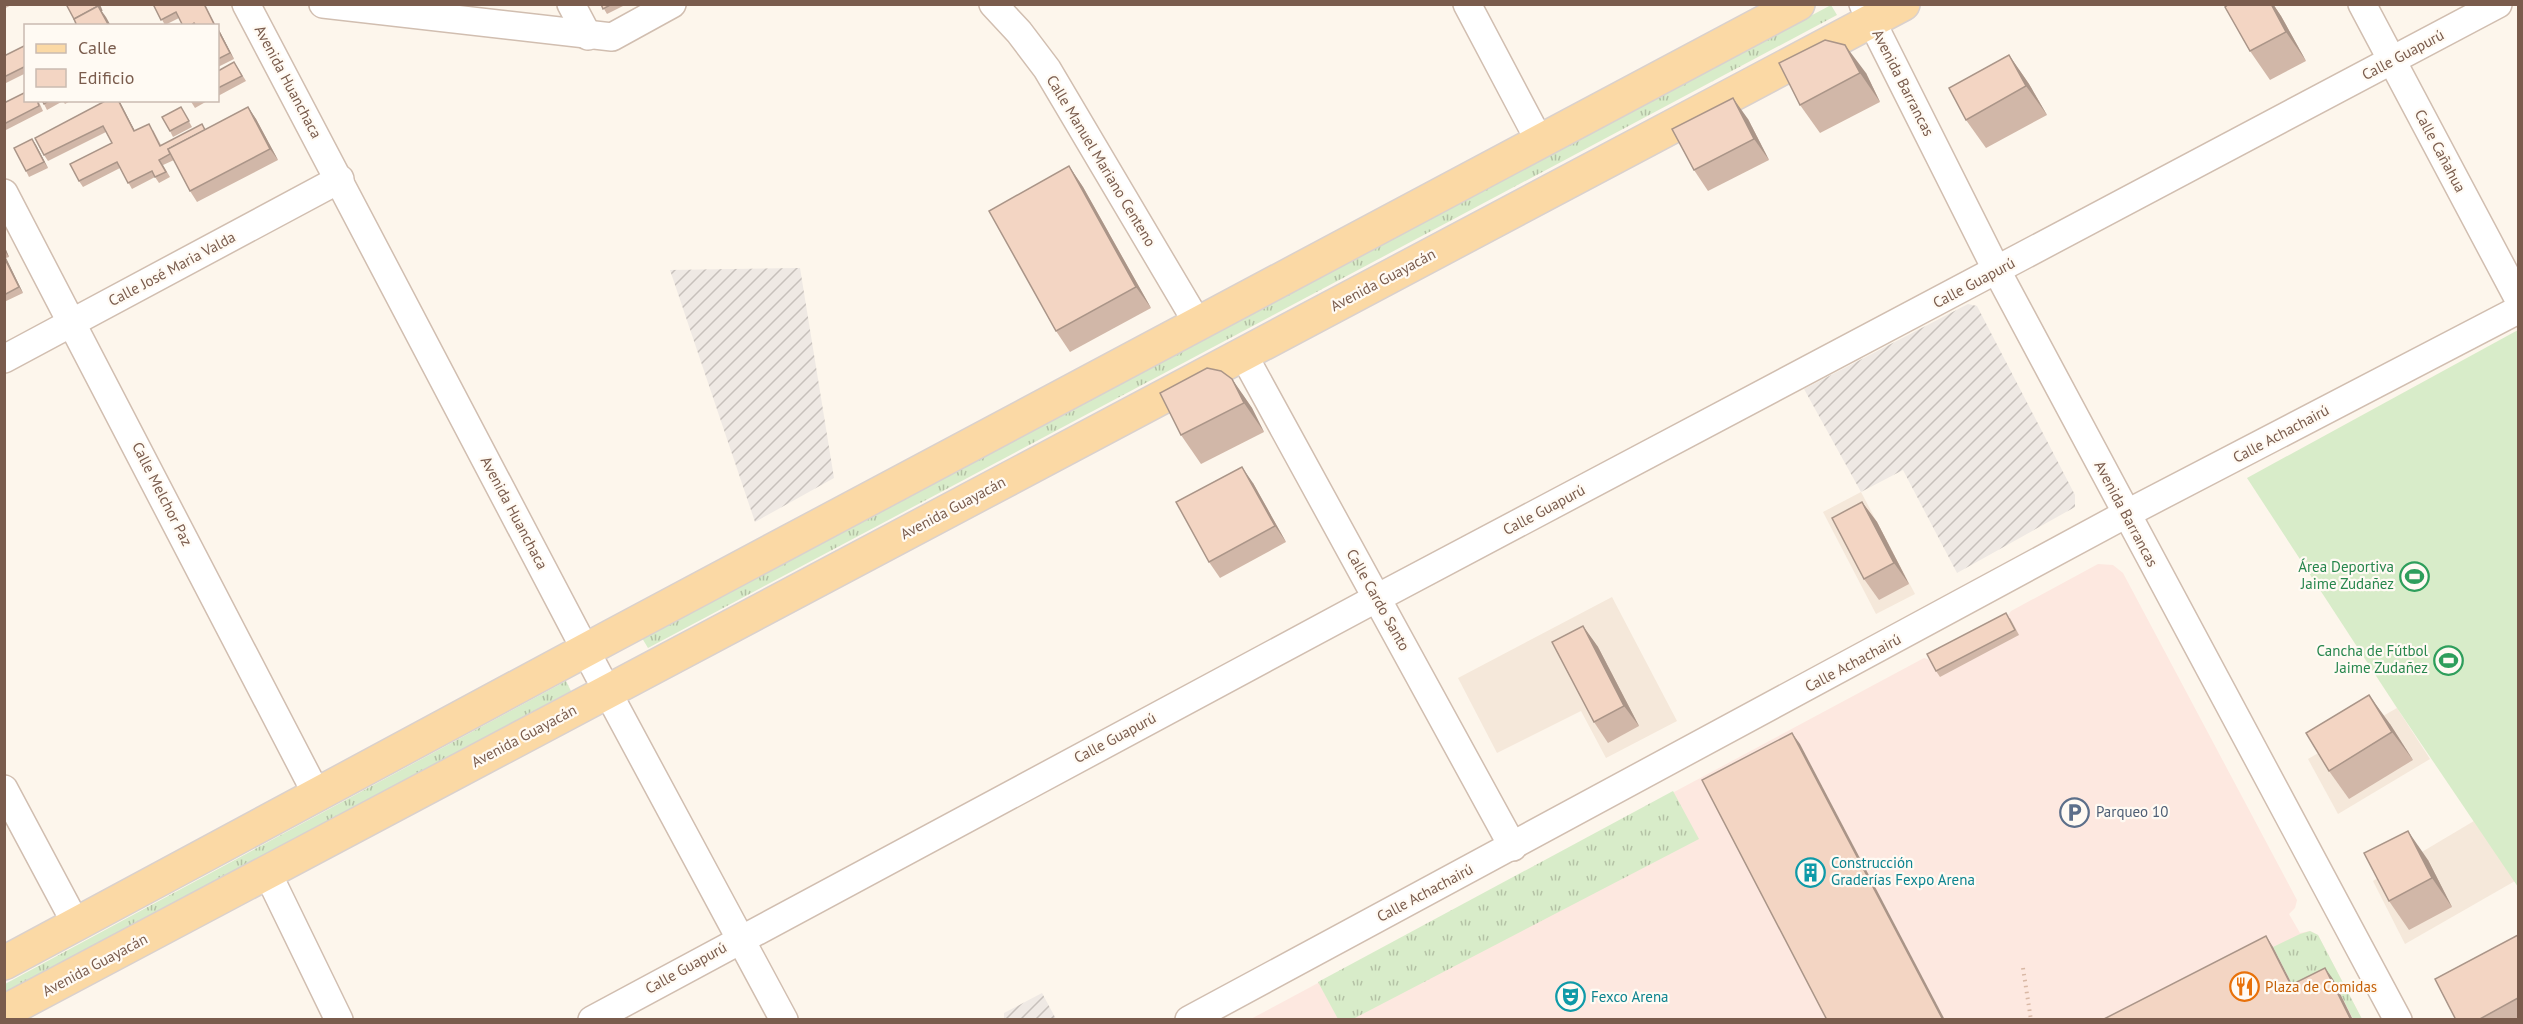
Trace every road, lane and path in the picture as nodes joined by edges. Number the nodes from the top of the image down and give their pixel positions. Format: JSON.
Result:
{"nodes":[{"id":1,"x":246,"y":4,"type":"edge"},
{"id":2,"x":323,"y":4,"type":"edge"},
{"id":3,"x":571,"y":4,"type":"edge"},
{"id":4,"x":672,"y":4,"type":"edge"},
{"id":5,"x":993,"y":4,"type":"edge"},
{"id":6,"x":1467,"y":4,"type":"edge"},
{"id":7,"x":1798,"y":4,"type":"edge"},
{"id":8,"x":1903,"y":4,"type":"edge"},
{"id":9,"x":2362,"y":4,"type":"edge"},
{"id":10,"x":2498,"y":4,"type":"edge"},
{"id":11,"x":1867,"y":13,"type":"edge"},
{"id":12,"x":588,"y":36,"type":"junction"},
{"id":13,"x":2392,"y":60,"type":"junction"},
{"id":14,"x":1540,"y":142,"type":"junction"},
{"id":15,"x":340,"y":179,"type":"junction"},
{"id":16,"x":4,"y":194,"type":"edge"},
{"id":17,"x":1996,"y":271,"type":"junction"},
{"id":18,"x":2518,"y":298,"type":"edge"},
{"id":19,"x":2518,"y":309,"type":"edge"},
{"id":20,"x":73,"y":322,"type":"junction"},
{"id":21,"x":1198,"y":324,"type":"junction"},
{"id":22,"x":1243,"y":354,"type":"junction"},
{"id":23,"x":4,"y":359,"type":"edge"},
{"id":24,"x":2126,"y":514,"type":"junction"},
{"id":25,"x":1377,"y":598,"type":"junction"},
{"id":26,"x":586,"y":650,"type":"junction"},
{"id":27,"x":607,"y":691,"type":"junction"},
{"id":28,"x":4,"y":789,"type":"edge"},
{"id":29,"x":317,"y":795,"type":"junction"},
{"id":30,"x":1513,"y":847,"type":"junction"},
{"id":31,"x":268,"y":874,"type":"junction"},
{"id":32,"x":76,"y":924,"type":"junction"},
{"id":33,"x":739,"y":939,"type":"junction"},
{"id":34,"x":4,"y":963,"type":"edge"},
{"id":35,"x":2023,"y":968,"type":"dead end"},
{"id":36,"x":4,"y":1012,"type":"edge"},
{"id":37,"x":339,"y":1020,"type":"edge"},
{"id":38,"x":592,"y":1020,"type":"edge"},
{"id":39,"x":784,"y":1020,"type":"edge"},
{"id":40,"x":1189,"y":1020,"type":"edge"},
{"id":41,"x":2031,"y":1020,"type":"edge"},
{"id":42,"x":2398,"y":1020,"type":"edge"}],
"edges":[{"from":1,"to":15,"type":"street","name":"Avenida Huanchaca"},
{"from":2,"to":12,"type":"street"},
{"from":3,"to":12,"type":"street"},
{"from":4,"to":12,"type":"street"},
{"from":5,"to":21,"type":"street","name":"Calle Manuel Mariano Centeno"},
{"from":6,"to":14,"type":"street"},
{"from":7,"to":14,"type":"main road"},
{"from":8,"to":11,"type":"main road","name":"Avenida Guayacán"},
{"from":9,"to":13,"type":"street","name":"Calle Cañahua"},
{"from":10,"to":13,"type":"street","name":"Calle Guapurú"},
{"from":11,"to":17,"type":"street","name":"Avenida Barrancas"},
{"from":11,"to":22,"type":"main road","name":"Avenida Guayacán"},
{"from":13,"to":17,"type":"street","name":"Calle Guapurú"},
{"from":13,"to":18,"type":"street","name":"Calle Cañahua"},
{"from":14,"to":21,"type":"main road"},
{"from":15,"to":20,"type":"street","name":"Calle José Maria Valda"},
{"from":15,"to":26,"type":"street","name":"Avenida Huanchaca"},
{"from":16,"to":20,"type":"street","name":"Calle Melchor Paz"},
{"from":17,"to":24,"type":"street","name":"Avenida Barrancas"},
{"from":17,"to":25,"type":"street","name":"Calle Guapurú"},
{"from":19,"to":24,"type":"street","name":"Calle Achachairú"},
{"from":20,"to":23,"type":"street","name":"Calle José Maria Valda"},
{"from":20,"to":29,"type":"street","name":"Calle Melchor Paz"},
{"from":21,"to":26,"type":"main road"},
{"from":22,"to":25,"type":"street","name":"Calle Cardo Santo"},
{"from":22,"to":27,"type":"main road","name":"Avenida Guayacán"},
{"from":24,"to":30,"type":"street","name":"Calle Achachairú"},
{"from":24,"to":42,"type":"street","name":"Avenida Barrancas"},
{"from":25,"to":30,"type":"street","name":"Calle Cardo Santo"},
{"from":25,"to":33,"type":"street","name":"Calle Guapurú"},
{"from":26,"to":27,"type":"street","name":"Avenida Huanchaca"},
{"from":26,"to":29,"type":"main road"},
{"from":27,"to":31,"type":"main road","name":"Avenida Guayacán"},
{"from":27,"to":33,"type":"street","name":"Avenida Huanchaca"},
{"from":28,"to":32,"type":"street"},
{"from":29,"to":32,"type":"main road"},
{"from":30,"to":40,"type":"street","name":"Calle Achachairú"},
{"from":31,"to":36,"type":"main road","name":"Avenida Guayacán"},
{"from":31,"to":37,"type":"street"},
{"from":32,"to":34,"type":"main road"},
{"from":33,"to":38,"type":"street","name":"Calle Guapurú"},
{"from":33,"to":39,"type":"street","name":"Avenida Huanchaca"},
{"from":35,"to":41,"type":"path"}]}
